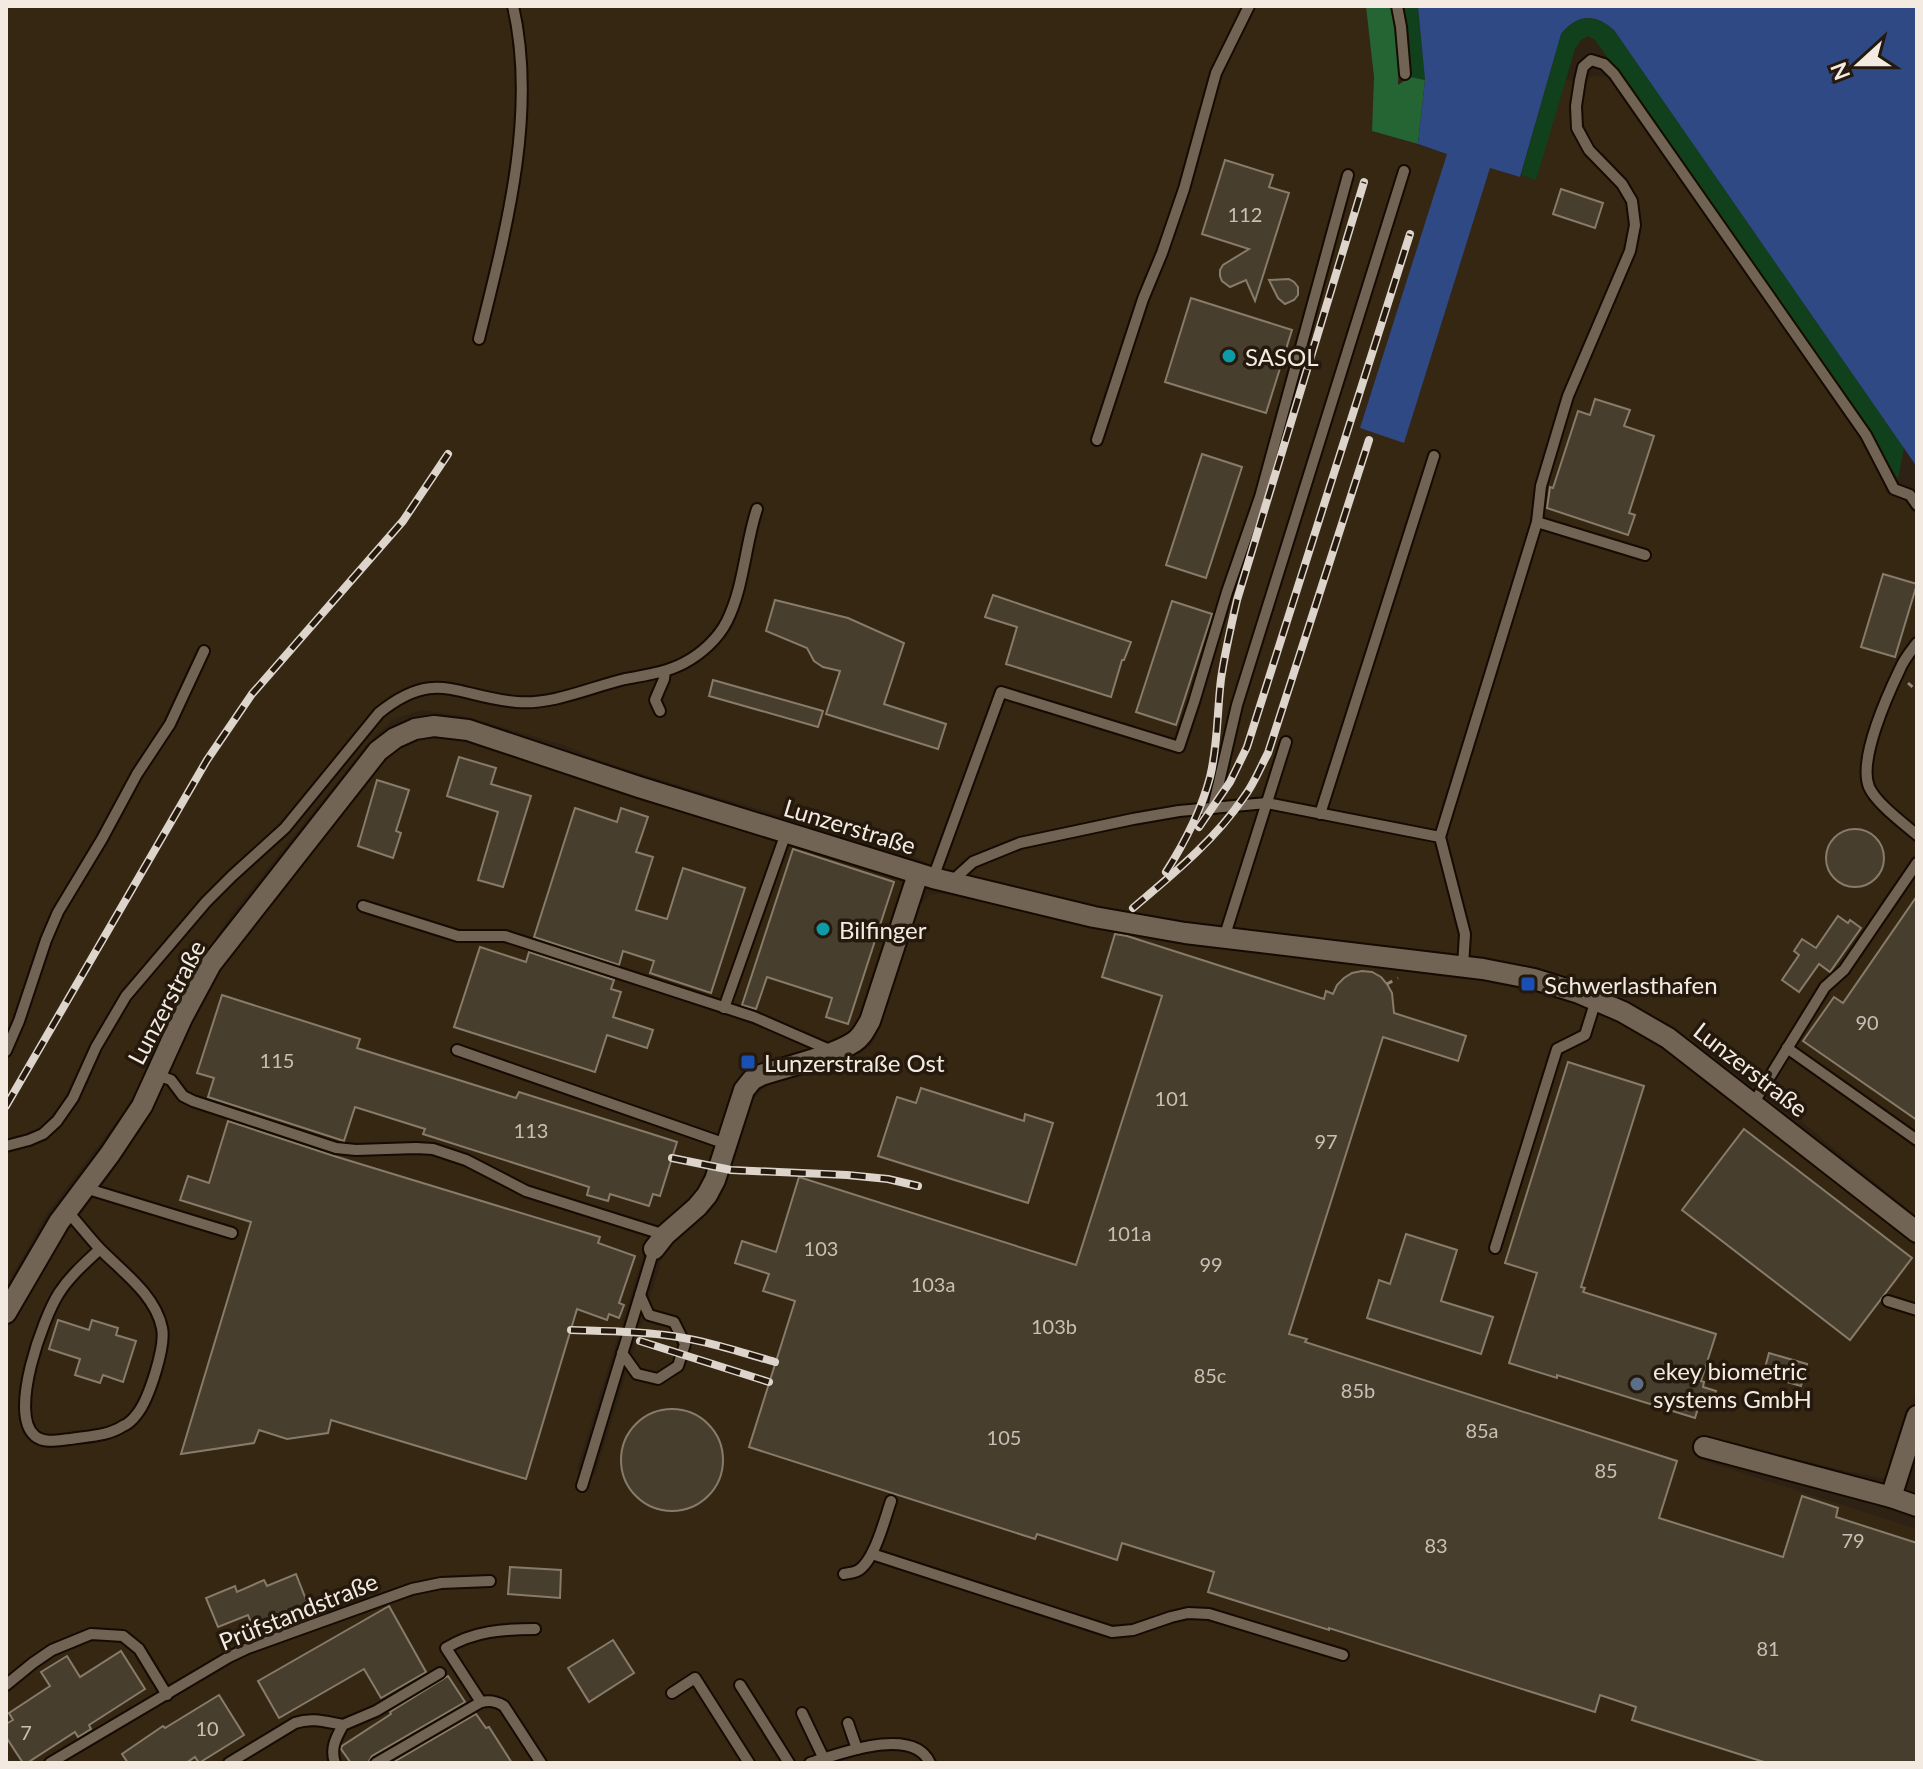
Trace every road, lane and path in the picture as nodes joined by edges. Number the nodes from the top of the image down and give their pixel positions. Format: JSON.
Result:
{"nodes":[{"id":1,"x":513,"y":6,"type":"edge"},
{"id":2,"x":1249,"y":6,"type":"edge"},
{"id":3,"x":1397,"y":6,"type":"edge"},
{"id":4,"x":1405,"y":74,"type":"dead end"},
{"id":5,"x":1404,"y":171,"type":"dead end"},
{"id":6,"x":1348,"y":175,"type":"dead end"},
{"id":7,"x":479,"y":339,"type":"dead end"},
{"id":8,"x":1097,"y":440,"type":"dead end"},
{"id":9,"x":1434,"y":456,"type":"dead end"},
{"id":10,"x":1917,"y":505,"type":"edge"},
{"id":11,"x":757,"y":509,"type":"dead end"},
{"id":12,"x":1537,"y":522,"type":"junction"},
{"id":13,"x":1645,"y":555,"type":"dead end"},
{"id":14,"x":1917,"y":643,"type":"edge"},
{"id":15,"x":204,"y":651,"type":"dead end"},
{"id":16,"x":665,"y":671,"type":"junction"},
{"id":17,"x":660,"y":711,"type":"dead end"},
{"id":18,"x":1286,"y":742,"type":"dead end"},
{"id":19,"x":1267,"y":803,"type":"junction"},
{"id":20,"x":1213,"y":808,"type":"junction"},
{"id":21,"x":1320,"y":814,"type":"junction"},
{"id":22,"x":1916,"y":832,"type":"edge"},
{"id":23,"x":786,"y":833,"type":"junction"},
{"id":24,"x":1440,"y":837,"type":"junction"},
{"id":25,"x":1917,"y":863,"type":"edge"},
{"id":26,"x":934,"y":878,"type":"junction"},
{"id":27,"x":363,"y":906,"type":"dead end"},
{"id":28,"x":1224,"y":938,"type":"junction"},
{"id":29,"x":1463,"y":966,"type":"junction"},
{"id":30,"x":1596,"y":1000,"type":"junction"},
{"id":31,"x":724,"y":1008,"type":"junction"},
{"id":32,"x":1787,"y":1048,"type":"junction"},
{"id":33,"x":457,"y":1050,"type":"dead end"},
{"id":34,"x":6,"y":1051,"type":"edge"},
{"id":35,"x":834,"y":1051,"type":"junction"},
{"id":36,"x":157,"y":1075,"type":"junction"},
{"id":37,"x":1753,"y":1104,"type":"junction"},
{"id":38,"x":1917,"y":1140,"type":"edge"},
{"id":39,"x":726,"y":1144,"type":"junction"},
{"id":40,"x":6,"y":1146,"type":"edge"},
{"id":41,"x":85,"y":1187,"type":"junction"},
{"id":42,"x":67,"y":1211,"type":"junction"},
{"id":43,"x":1917,"y":1232,"type":"edge"},
{"id":44,"x":232,"y":1233,"type":"dead end"},
{"id":45,"x":660,"y":1242,"type":"junction"},
{"id":46,"x":1495,"y":1248,"type":"dead end"},
{"id":47,"x":100,"y":1249,"type":"junction"},
{"id":48,"x":640,"y":1295,"type":"junction"},
{"id":49,"x":1888,"y":1301,"type":"dead end"},
{"id":50,"x":1917,"y":1310,"type":"edge"},
{"id":51,"x":6,"y":1313,"type":"edge"},
{"id":52,"x":622,"y":1353,"type":"junction"},
{"id":53,"x":1917,"y":1416,"type":"edge"},
{"id":54,"x":1704,"y":1447,"type":"dead end"},
{"id":55,"x":582,"y":1486,"type":"dead end"},
{"id":56,"x":1891,"y":1497,"type":"junction"},
{"id":57,"x":891,"y":1501,"type":"dead end"},
{"id":58,"x":1917,"y":1506,"type":"edge"},
{"id":59,"x":872,"y":1554,"type":"junction"},
{"id":60,"x":844,"y":1574,"type":"dead end"},
{"id":61,"x":490,"y":1581,"type":"dead end"},
{"id":62,"x":535,"y":1629,"type":"dead end"},
{"id":63,"x":1343,"y":1655,"type":"dead end"},
{"id":64,"x":440,"y":1673,"type":"dead end"},
{"id":65,"x":8,"y":1679,"type":"edge"},
{"id":66,"x":740,"y":1685,"type":"dead end"},
{"id":67,"x":672,"y":1693,"type":"dead end"},
{"id":68,"x":167,"y":1695,"type":"junction"},
{"id":69,"x":481,"y":1702,"type":"junction"},
{"id":70,"x":802,"y":1713,"type":"dead end"},
{"id":71,"x":848,"y":1723,"type":"dead end"},
{"id":72,"x":343,"y":1725,"type":"junction"},
{"id":73,"x":857,"y":1749,"type":"junction"},
{"id":74,"x":824,"y":1759,"type":"junction"},
{"id":75,"x":50,"y":1763,"type":"edge"},
{"id":76,"x":229,"y":1763,"type":"edge"},
{"id":77,"x":335,"y":1763,"type":"edge"},
{"id":78,"x":376,"y":1763,"type":"edge"},
{"id":79,"x":541,"y":1763,"type":"edge"},
{"id":80,"x":749,"y":1763,"type":"edge"},
{"id":81,"x":789,"y":1763,"type":"edge"},
{"id":82,"x":810,"y":1763,"type":"edge"},
{"id":83,"x":930,"y":1763,"type":"edge"}],
"edges":[{"from":1,"to":7,"type":"lane"},
{"from":2,"to":8,"type":"lane"},
{"from":3,"to":4,"type":"lane"},
{"from":5,"to":20,"type":"lane"},
{"from":6,"to":26,"type":"lane"},
{"from":9,"to":21,"type":"lane"},
{"from":10,"to":12,"type":"lane"},
{"from":11,"to":16,"type":"lane"},
{"from":12,"to":13,"type":"lane"},
{"from":12,"to":24,"type":"lane"},
{"from":14,"to":22,"type":"lane"},
{"from":15,"to":34,"type":"lane"},
{"from":16,"to":17,"type":"lane"},
{"from":16,"to":40,"type":"lane"},
{"from":18,"to":19,"type":"lane"},
{"from":19,"to":20,"type":"lane"},
{"from":19,"to":21,"type":"lane"},
{"from":19,"to":28,"type":"lane"},
{"from":20,"to":26,"type":"lane"},
{"from":21,"to":24,"type":"lane"},
{"from":23,"to":26,"type":"street","name":"Lunzerstraße"},
{"from":23,"to":31,"type":"lane"},
{"from":23,"to":36,"type":"street","name":"Lunzerstraße"},
{"from":24,"to":29,"type":"lane"},
{"from":25,"to":32,"type":"lane"},
{"from":26,"to":28,"type":"street","name":"Lunzerstraße"},
{"from":26,"to":35,"type":"street"},
{"from":27,"to":31,"type":"lane"},
{"from":28,"to":29,"type":"street","name":"Lunzerstraße"},
{"from":29,"to":30,"type":"street","name":"Lunzerstraße"},
{"from":30,"to":37,"type":"street","name":"Lunzerstraße"},
{"from":30,"to":46,"type":"lane"},
{"from":31,"to":35,"type":"lane"},
{"from":32,"to":37,"type":"lane"},
{"from":32,"to":38,"type":"lane"},
{"from":33,"to":39,"type":"lane"},
{"from":35,"to":39,"type":"street"},
{"from":36,"to":41,"type":"street","name":"Lunzerstraße"},
{"from":36,"to":45,"type":"lane"},
{"from":37,"to":43,"type":"street","name":"Lunzerstraße"},
{"from":39,"to":45,"type":"street"},
{"from":41,"to":42,"type":"street","name":"Lunzerstraße"},
{"from":41,"to":44,"type":"lane"},
{"from":42,"to":47,"type":"lane"},
{"from":42,"to":51,"type":"street","name":"Lunzerstraße"},
{"from":45,"to":48,"type":"lane"},
{"from":47,"to":47,"type":"lane"},
{"from":48,"to":52,"type":"lane"},
{"from":48,"to":52,"type":"lane"},
{"from":49,"to":50,"type":"lane"},
{"from":52,"to":55,"type":"lane"},
{"from":53,"to":56,"type":"street"},
{"from":54,"to":56,"type":"street"},
{"from":56,"to":58,"type":"street"},
{"from":57,"to":59,"type":"lane"},
{"from":59,"to":60,"type":"lane"},
{"from":59,"to":63,"type":"lane"},
{"from":61,"to":68,"type":"lane","name":"Prüfstandstraße"},
{"from":62,"to":69,"type":"lane"},
{"from":64,"to":72,"type":"lane"},
{"from":65,"to":68,"type":"lane"},
{"from":66,"to":81,"type":"lane"},
{"from":67,"to":80,"type":"lane"},
{"from":68,"to":75,"type":"lane","name":"Prüfstandstraße"},
{"from":69,"to":78,"type":"lane"},
{"from":69,"to":79,"type":"lane"},
{"from":70,"to":74,"type":"lane"},
{"from":71,"to":73,"type":"lane"},
{"from":72,"to":76,"type":"lane"},
{"from":72,"to":77,"type":"lane"},
{"from":73,"to":74,"type":"lane"},
{"from":73,"to":83,"type":"lane"},
{"from":74,"to":82,"type":"lane"}]}
